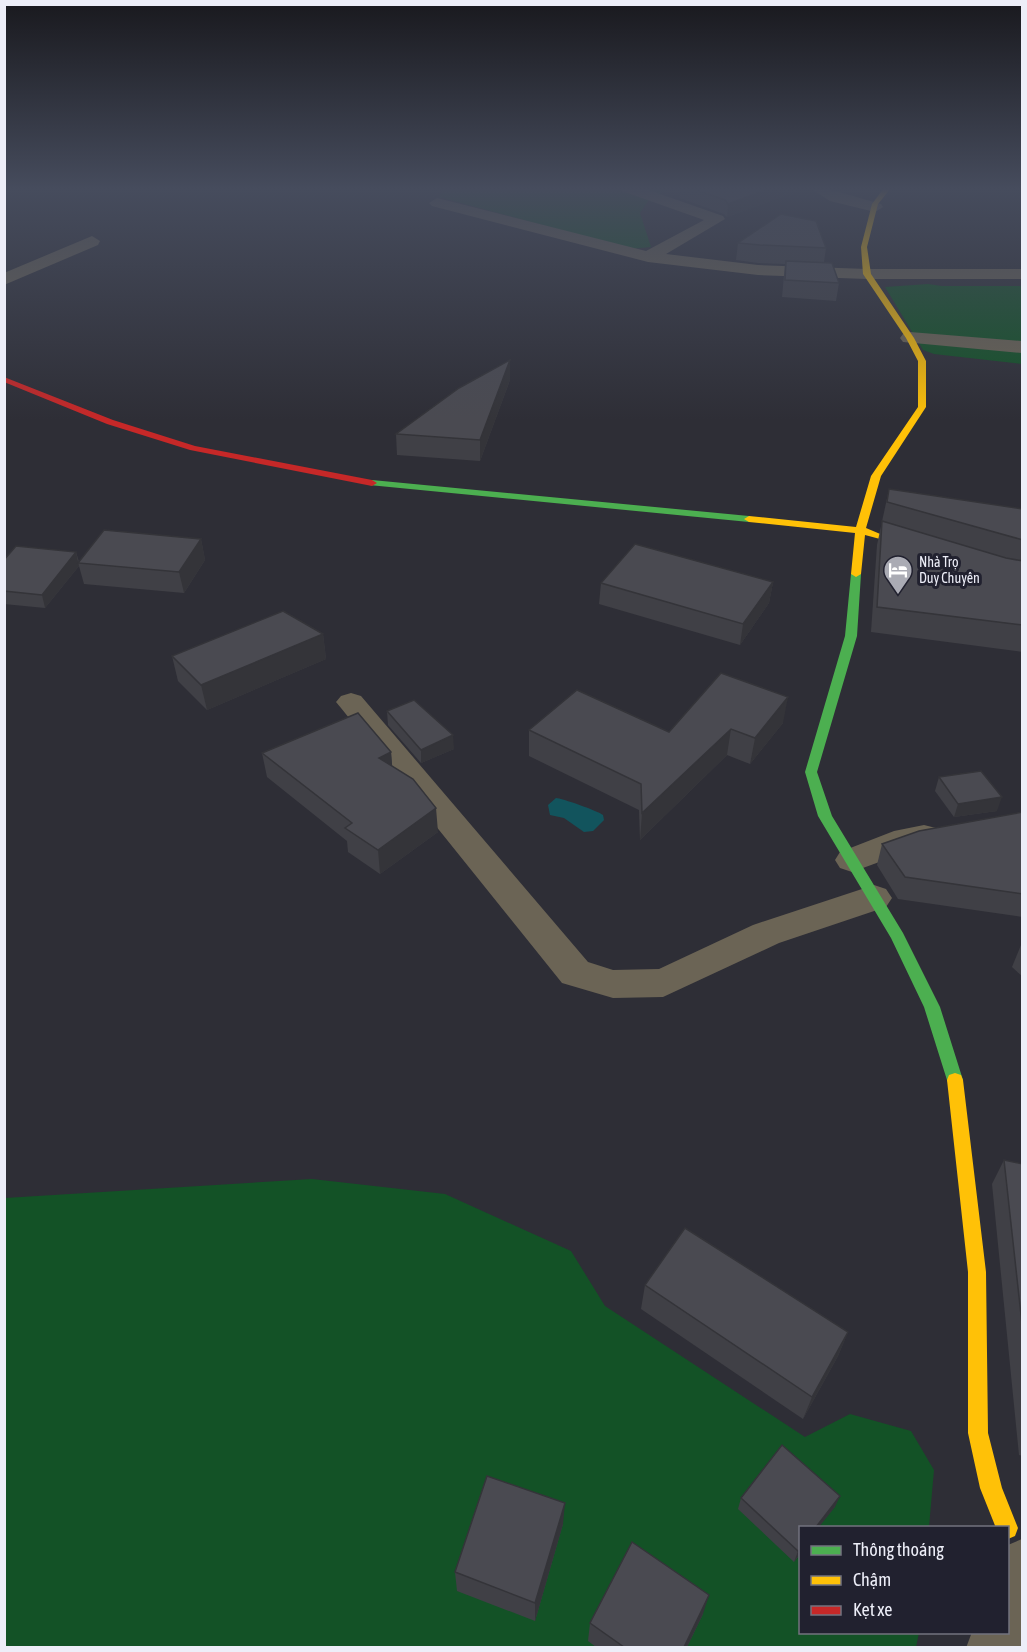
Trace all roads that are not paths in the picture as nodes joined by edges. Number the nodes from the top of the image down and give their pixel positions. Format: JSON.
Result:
{"nodes":[{"id":1,"x":38,"y":265,"type":"edge"},
{"id":2,"x":716,"y":265,"type":"edge"},
{"id":3,"x":866,"y":265,"type":"edge"},
{"id":4,"x":867,"y":274,"type":"junction"},
{"id":5,"x":1023,"y":274,"type":"edge"},
{"id":6,"x":4,"y":280,"type":"edge"},
{"id":7,"x":910,"y":338,"type":"junction"},
{"id":8,"x":1023,"y":347,"type":"edge"},
{"id":9,"x":4,"y":379,"type":"edge"},
{"id":10,"x":860,"y":530,"type":"junction"},
{"id":11,"x":894,"y":540,"type":"edge"},
{"id":12,"x":351,"y":702,"type":"dead end"},
{"id":13,"x":951,"y":831,"type":"edge"},
{"id":14,"x":852,"y":860,"type":"junction"},
{"id":15,"x":874,"y":898,"type":"junction"},
{"id":16,"x":1006,"y":1526,"type":"edge"},
{"id":17,"x":1009,"y":1533,"type":"edge"},
{"id":18,"x":1023,"y":1565,"type":"edge"},
{"id":19,"x":1009,"y":1607,"type":"edge"}],
"edges":[{"from":1,"to":6,"type":"street"},
{"from":2,"to":4,"type":"street"},
{"from":3,"to":4,"type":"street"},
{"from":4,"to":5,"type":"street"},
{"from":4,"to":7,"type":"street"},
{"from":7,"to":8,"type":"street"},
{"from":7,"to":10,"type":"street"},
{"from":9,"to":10,"type":"street"},
{"from":10,"to":11,"type":"street"},
{"from":10,"to":14,"type":"street"},
{"from":12,"to":15,"type":"street"},
{"from":13,"to":14,"type":"street"},
{"from":14,"to":15,"type":"street"},
{"from":15,"to":16,"type":"street"},
{"from":17,"to":18,"type":"street"},
{"from":18,"to":19,"type":"street"}]}
